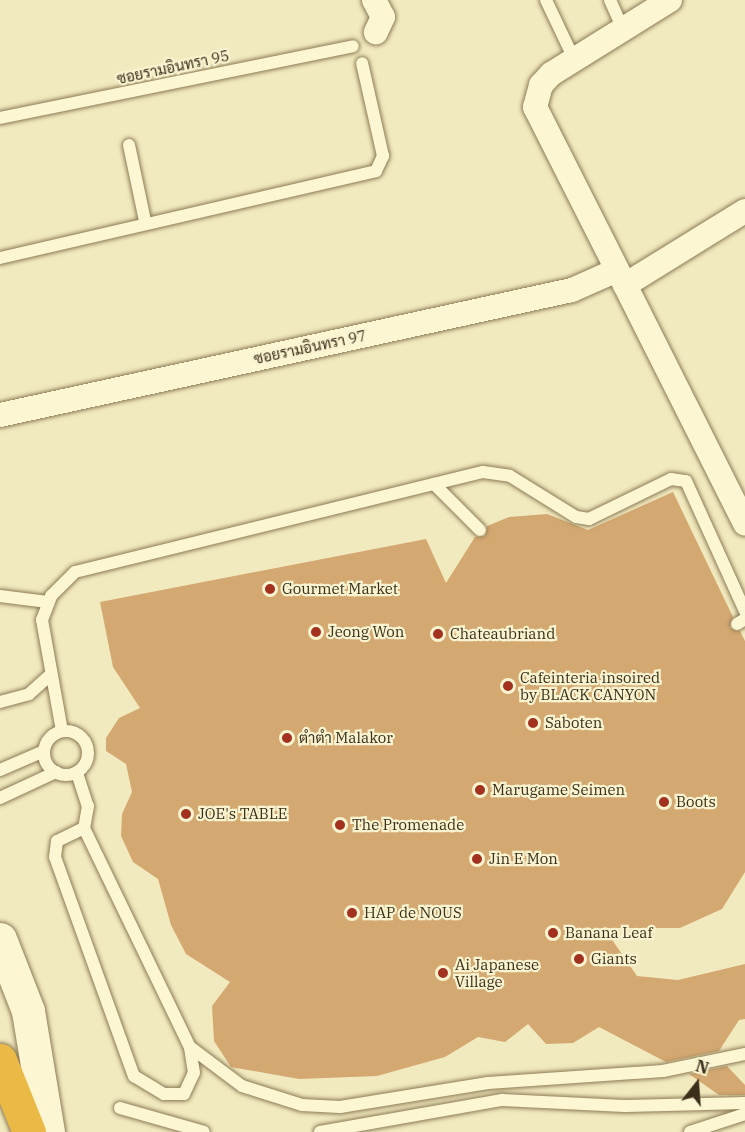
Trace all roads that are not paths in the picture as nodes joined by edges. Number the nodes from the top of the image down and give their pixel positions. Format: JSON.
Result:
{"nodes":[{"id":1,"x":374,"y":0,"type":"edge"},
{"id":2,"x":546,"y":0,"type":"edge"},
{"id":3,"x":610,"y":0,"type":"edge"},
{"id":4,"x":670,"y":0,"type":"edge"},
{"id":5,"x":623,"y":29,"type":"junction"},
{"id":6,"x":376,"y":32,"type":"dead end"},
{"id":7,"x":353,"y":46,"type":"dead end"},
{"id":8,"x":574,"y":59,"type":"junction"},
{"id":9,"x":362,"y":63,"type":"dead end"},
{"id":10,"x":0,"y":118,"type":"edge"},
{"id":11,"x":129,"y":145,"type":"dead end"},
{"id":12,"x":745,"y":211,"type":"edge"},
{"id":13,"x":145,"y":221,"type":"junction"},
{"id":14,"x":0,"y":258,"type":"edge"},
{"id":15,"x":621,"y":277,"type":"junction"},
{"id":16,"x":0,"y":415,"type":"edge"},
{"id":17,"x":434,"y":484,"type":"junction"},
{"id":18,"x":737,"y":485,"type":"edge"},
{"id":19,"x":745,"y":524,"type":"edge"},
{"id":20,"x":480,"y":530,"type":"dead end"},
{"id":21,"x":0,"y":596,"type":"edge"},
{"id":22,"x":48,"y":602,"type":"junction"},
{"id":23,"x":745,"y":611,"type":"edge"},
{"id":24,"x":51,"y":674,"type":"junction"},
{"id":25,"x":0,"y":702,"type":"edge"},
{"id":26,"x":62,"y":731,"type":"junction"},
{"id":27,"x":44,"y":751,"type":"junction"},
{"id":28,"x":0,"y":770,"type":"edge"},
{"id":29,"x":56,"y":772,"type":"junction"},
{"id":30,"x":77,"y":772,"type":"junction"},
{"id":31,"x":0,"y":798,"type":"edge"},
{"id":32,"x":84,"y":828,"type":"junction"},
{"id":33,"x":0,"y":939,"type":"edge"},
{"id":34,"x":190,"y":1047,"type":"junction"},
{"id":35,"x":745,"y":1054,"type":"edge"},
{"id":36,"x":0,"y":1060,"type":"edge"},
{"id":37,"x":745,"y":1103,"type":"edge"},
{"id":38,"x":120,"y":1108,"type":"dead end"},
{"id":39,"x":745,"y":1114,"type":"edge"},
{"id":40,"x":29,"y":1132,"type":"edge"},
{"id":41,"x":48,"y":1132,"type":"edge"},
{"id":42,"x":204,"y":1132,"type":"edge"},
{"id":43,"x":320,"y":1132,"type":"edge"},
{"id":44,"x":690,"y":1132,"type":"edge"}],
"edges":[{"from":1,"to":6,"type":"street"},
{"from":2,"to":8,"type":"lane"},
{"from":3,"to":5,"type":"lane"},
{"from":4,"to":5,"type":"street"},
{"from":5,"to":8,"type":"street"},
{"from":7,"to":10,"type":"lane","name":"ซอยรามอินทรา 95"},
{"from":8,"to":15,"type":"street"},
{"from":9,"to":13,"type":"lane"},
{"from":11,"to":13,"type":"lane"},
{"from":12,"to":15,"type":"street","name":"ซอยรามอินทรา 97"},
{"from":13,"to":14,"type":"lane"},
{"from":15,"to":16,"type":"street","name":"ซอยรามอินทรา 97"},
{"from":15,"to":18,"type":"street"},
{"from":17,"to":20,"type":"lane"},
{"from":17,"to":22,"type":"lane"},
{"from":17,"to":23,"type":"lane"},
{"from":18,"to":19,"type":"street"},
{"from":21,"to":22,"type":"lane"},
{"from":22,"to":24,"type":"lane"},
{"from":24,"to":25,"type":"lane"},
{"from":24,"to":26,"type":"lane"},
{"from":26,"to":27,"type":"lane"},
{"from":26,"to":30,"type":"lane"},
{"from":27,"to":28,"type":"lane"},
{"from":27,"to":29,"type":"lane"},
{"from":29,"to":30,"type":"lane"},
{"from":29,"to":31,"type":"lane"},
{"from":30,"to":32,"type":"lane"},
{"from":32,"to":34,"type":"lane"},
{"from":32,"to":34,"type":"lane"},
{"from":33,"to":41,"type":"main road"},
{"from":34,"to":35,"type":"lane"},
{"from":36,"to":40,"type":"highway"},
{"from":37,"to":43,"type":"lane"},
{"from":38,"to":42,"type":"lane"},
{"from":39,"to":44,"type":"lane"}]}
